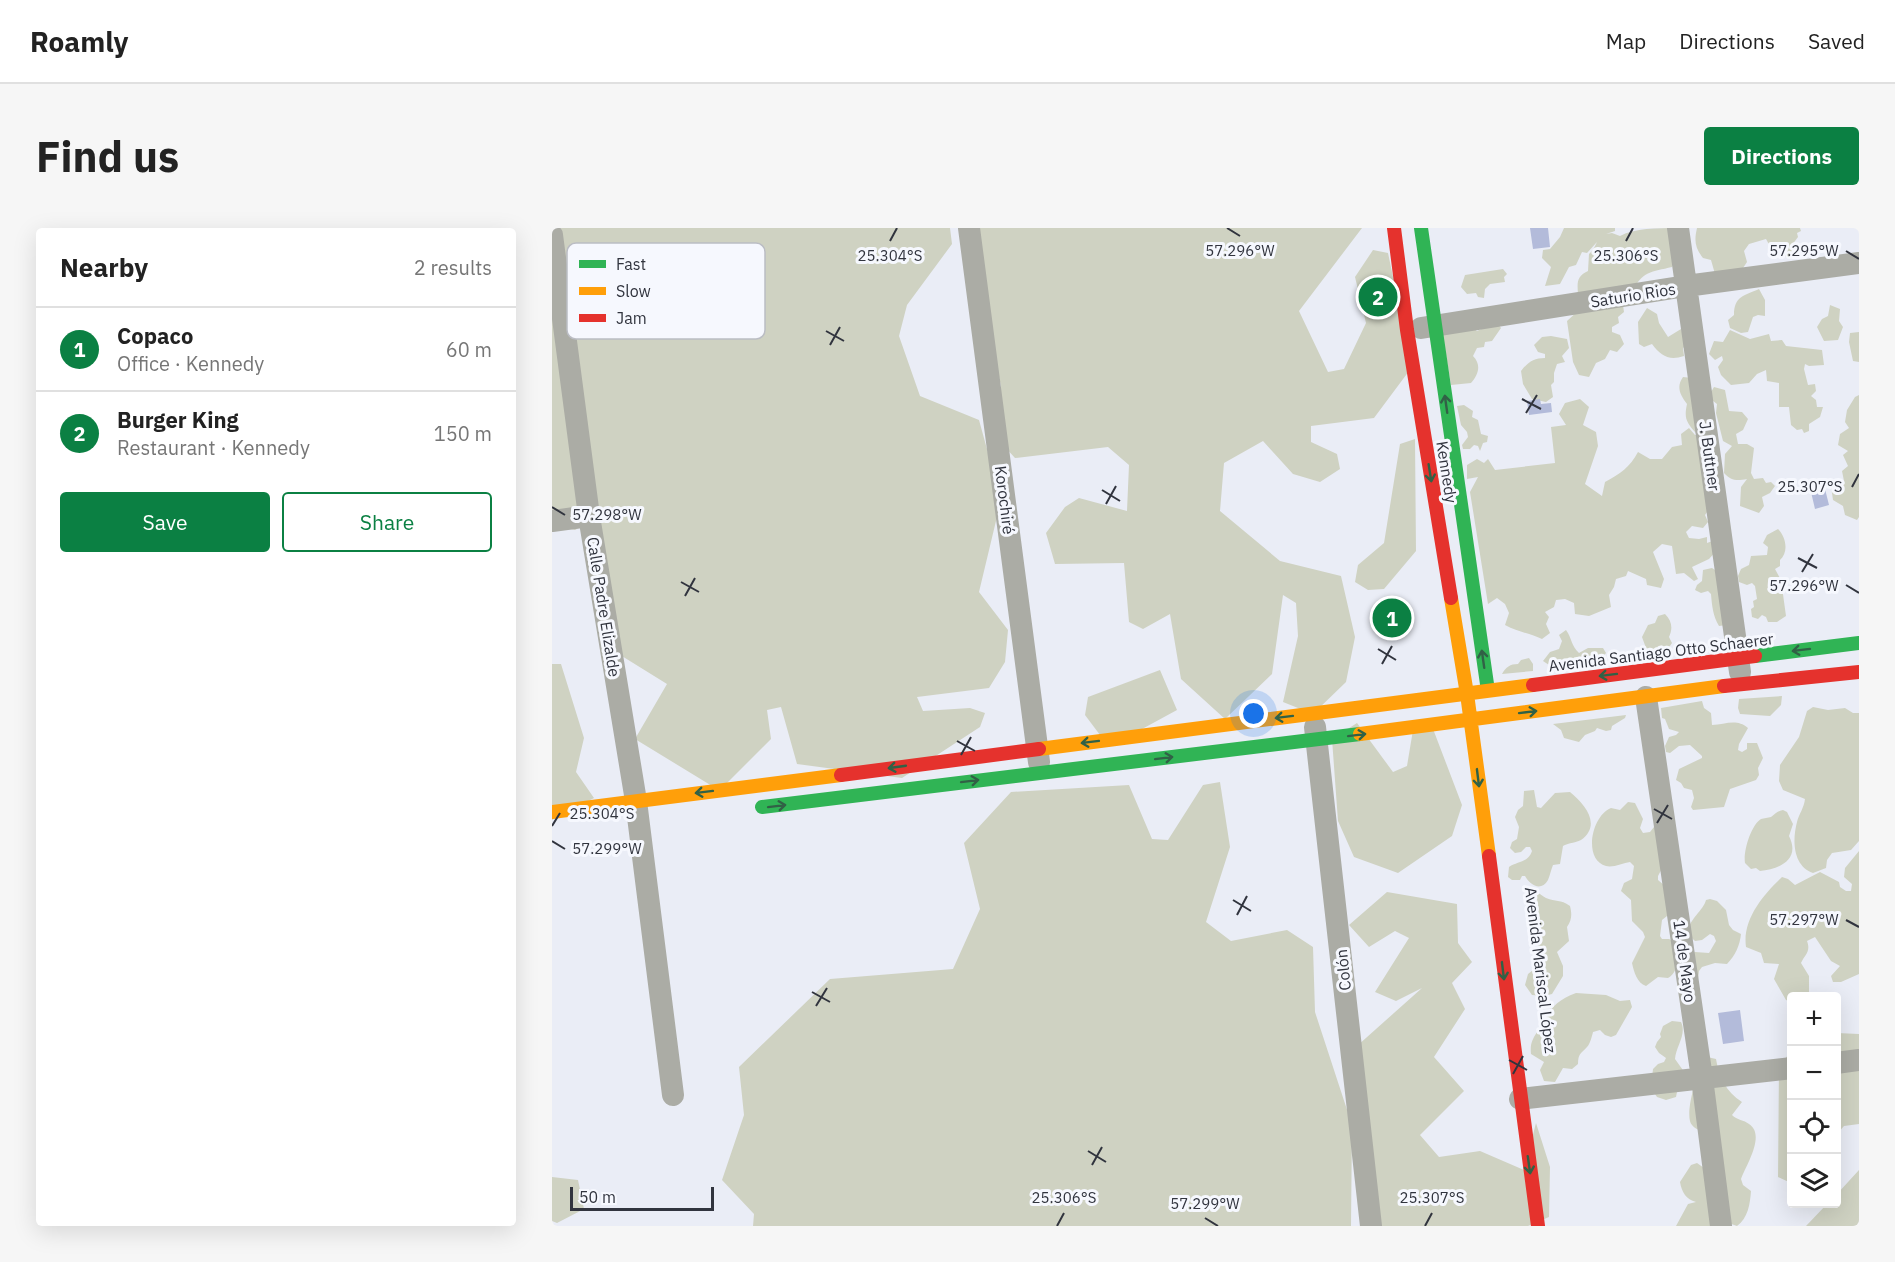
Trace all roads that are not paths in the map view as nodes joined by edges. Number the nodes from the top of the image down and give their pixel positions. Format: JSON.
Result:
{"nodes":[{"id":1,"x":969,"y":228,"type":"edge"},
{"id":2,"x":1394,"y":228,"type":"edge"},
{"id":3,"x":1421,"y":228,"type":"edge"},
{"id":4,"x":1678,"y":228,"type":"edge"},
{"id":5,"x":552,"y":235,"type":"edge"},
{"id":6,"x":1859,"y":263,"type":"edge"},
{"id":7,"x":554,"y":265,"type":"edge"},
{"id":8,"x":1686,"y":286,"type":"junction"},
{"id":9,"x":1435,"y":326,"type":"junction"},
{"id":10,"x":1407,"y":330,"type":"junction"},
{"id":11,"x":589,"y":516,"type":"junction"},
{"id":12,"x":552,"y":522,"type":"edge"},
{"id":13,"x":1859,"y":643,"type":"edge"},
{"id":14,"x":1738,"y":658,"type":"junction"},
{"id":15,"x":1859,"y":672,"type":"edge"},
{"id":16,"x":1741,"y":684,"type":"junction"},
{"id":17,"x":1488,"y":691,"type":"junction"},
{"id":18,"x":1467,"y":694,"type":"junction"},
{"id":19,"x":1646,"y":697,"type":"junction"},
{"id":20,"x":1313,"y":714,"type":"junction"},
{"id":21,"x":1470,"y":720,"type":"junction"},
{"id":22,"x":1492,"y":723,"type":"junction"},
{"id":23,"x":1316,"y":740,"type":"junction"},
{"id":24,"x":1038,"y":748,"type":"junction"},
{"id":25,"x":1040,"y":773,"type":"junction"},
{"id":26,"x":744,"y":810,"type":"dead end"},
{"id":27,"x":552,"y":812,"type":"edge"},
{"id":28,"x":637,"y":817,"type":"junction"},
{"id":29,"x":1859,"y":1060,"type":"edge"},
{"id":30,"x":1841,"y":1062,"type":"edge"},
{"id":31,"x":1787,"y":1068,"type":"edge"},
{"id":32,"x":1702,"y":1078,"type":"junction"},
{"id":33,"x":673,"y":1095,"type":"dead end"},
{"id":34,"x":1536,"y":1097,"type":"junction"},
{"id":35,"x":1371,"y":1226,"type":"edge"},
{"id":36,"x":1538,"y":1226,"type":"edge"},
{"id":37,"x":1721,"y":1226,"type":"edge"}],
"edges":[{"from":1,"to":24,"type":"street","name":"Korochiré"},
{"from":2,"to":10,"type":"main road","name":"Kennedy"},
{"from":3,"to":9,"type":"main road","name":"Kennedy"},
{"from":4,"to":8,"type":"street","name":"J. Buttner"},
{"from":5,"to":7,"type":"street","name":"Calle Padre Elizalde"},
{"from":6,"to":8,"type":"street","name":"Saturio Rios"},
{"from":7,"to":11,"type":"street","name":"Calle Padre Elizalde"},
{"from":8,"to":9,"type":"street","name":"Saturio Rios"},
{"from":8,"to":14,"type":"street","name":"J. Buttner"},
{"from":9,"to":10,"type":"street","name":"Saturio Rios"},
{"from":17,"to":9,"type":"main road","name":"Kennedy","one_way":true},
{"from":10,"to":18,"type":"main road","name":"Kennedy","one_way":true},
{"from":11,"to":12,"type":"street"},
{"from":11,"to":28,"type":"street","name":"Calle Padre Elizalde"},
{"from":13,"to":14,"type":"main road","name":"Avenida Santiago Otto Schaerer","one_way":true},
{"from":14,"to":16,"type":"street","name":"J. Buttner"},
{"from":14,"to":17,"type":"main road","name":"Avenida Santiago Otto Schaerer","one_way":true},
{"from":15,"to":16,"type":"main road"},
{"from":16,"to":19,"type":"main road"},
{"from":17,"to":18,"type":"main road","name":"Avenida Santiago Otto Schaerer"},
{"from":17,"to":22,"type":"main road","name":"Kennedy"},
{"from":18,"to":20,"type":"main road","name":"Avenida Santiago Otto Schaerer"},
{"from":18,"to":21,"type":"main road","name":"Kennedy"},
{"from":22,"to":19,"type":"main road","one_way":true},
{"from":19,"to":32,"type":"street","name":"14 de Mayo"},
{"from":20,"to":23,"type":"street","name":"Colón"},
{"from":20,"to":24,"type":"main road","name":"Avenida Santiago Otto Schaerer","one_way":true},
{"from":21,"to":22,"type":"main road"},
{"from":23,"to":21,"type":"main road","one_way":true},
{"from":21,"to":34,"type":"main road","one_way":true},
{"from":25,"to":23,"type":"main road","one_way":true},
{"from":23,"to":35,"type":"street","name":"Colón"},
{"from":24,"to":25,"type":"street","name":"Korochiré"},
{"from":24,"to":28,"type":"main road","name":"Avenida Santiago Otto Schaerer","one_way":true},
{"from":26,"to":25,"type":"main road","one_way":true},
{"from":27,"to":28,"type":"main road","name":"Avenida Santiago Otto Schaerer"},
{"from":28,"to":33,"type":"street","name":"Calle Padre Elizalde"},
{"from":29,"to":30,"type":"street"},
{"from":31,"to":32,"type":"street"},
{"from":32,"to":34,"type":"street"},
{"from":32,"to":37,"type":"street","name":"14 de Mayo"},
{"from":34,"to":36,"type":"main road","one_way":true}]}
